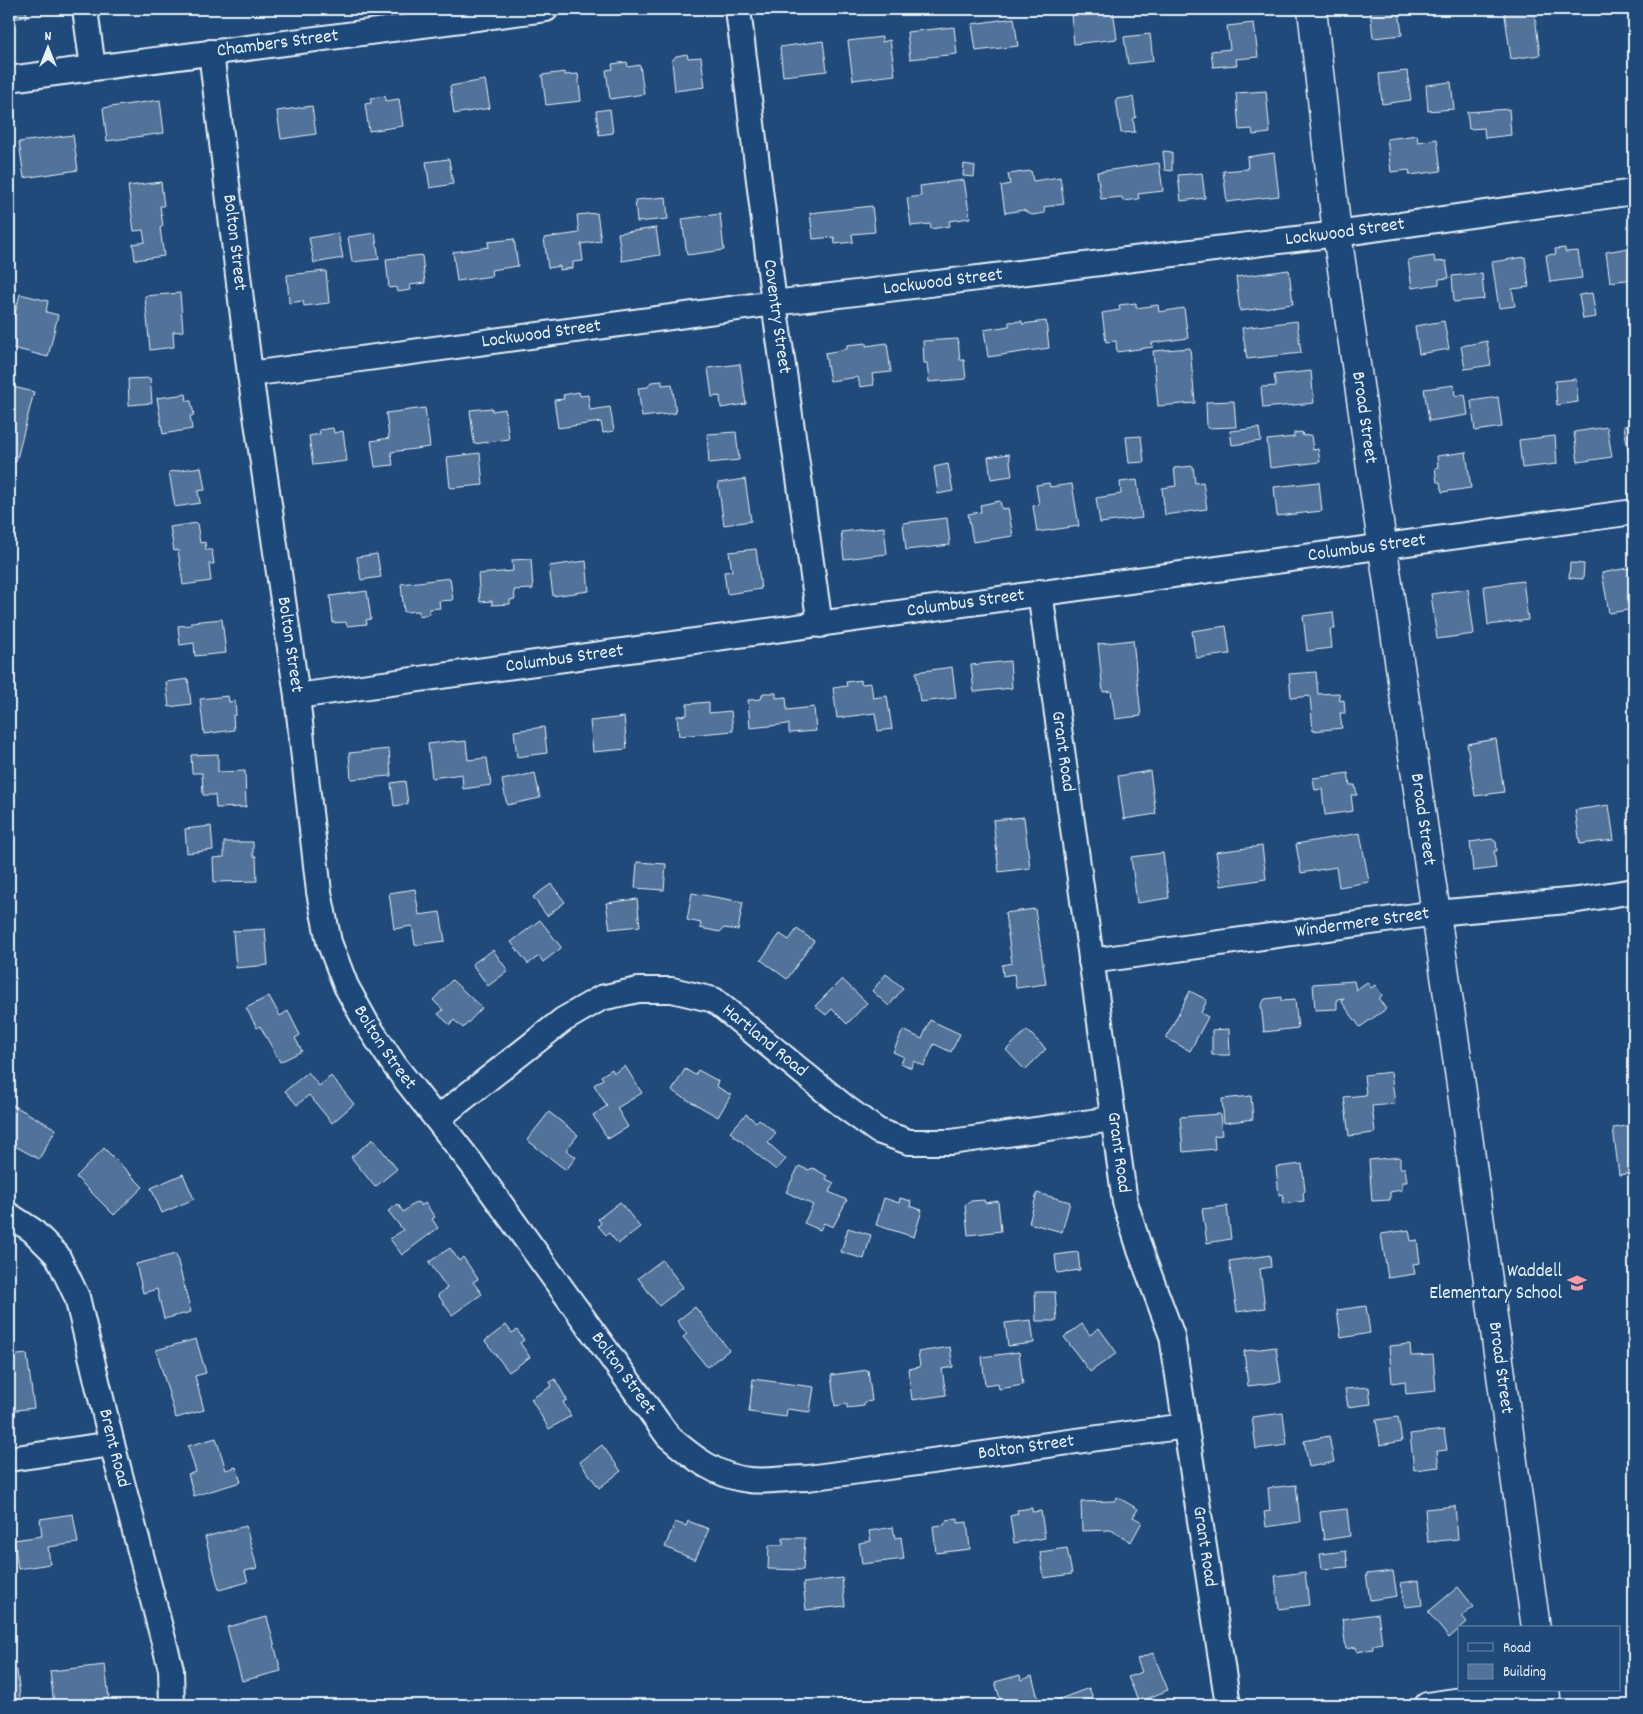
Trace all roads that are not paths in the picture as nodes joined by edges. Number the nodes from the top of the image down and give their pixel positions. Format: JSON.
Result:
{"nodes":[{"id":1,"x":85,"y":9,"type":"edge"},
{"id":2,"x":546,"y":9,"type":"edge"},
{"id":3,"x":738,"y":9,"type":"edge"},
{"id":4,"x":1312,"y":9,"type":"edge"},
{"id":5,"x":211,"y":52,"type":"junction"},
{"id":6,"x":93,"y":68,"type":"junction"},
{"id":7,"x":9,"y":79,"type":"edge"},
{"id":8,"x":1634,"y":192,"type":"edge"},
{"id":9,"x":1337,"y":234,"type":"junction"},
{"id":10,"x":774,"y":303,"type":"junction"},
{"id":11,"x":250,"y":374,"type":"junction"},
{"id":12,"x":1634,"y":512,"type":"edge"},
{"id":13,"x":1383,"y":546,"type":"junction"},
{"id":14,"x":1040,"y":592,"type":"junction"},
{"id":15,"x":820,"y":625,"type":"junction"},
{"id":16,"x":297,"y":696,"type":"junction"},
{"id":17,"x":1634,"y":891,"type":"edge"},
{"id":18,"x":1436,"y":913,"type":"junction"},
{"id":19,"x":1091,"y":961,"type":"junction"},
{"id":20,"x":437,"y":1119,"type":"junction"},
{"id":21,"x":1112,"y":1119,"type":"junction"},
{"id":22,"x":9,"y":1215,"type":"edge"},
{"id":23,"x":1186,"y":1426,"type":"junction"},
{"id":24,"x":112,"y":1444,"type":"junction"},
{"id":25,"x":9,"y":1458,"type":"edge"},
{"id":26,"x":1536,"y":1626,"type":"edge"},
{"id":27,"x":1517,"y":1692,"type":"edge"},
{"id":28,"x":1545,"y":1692,"type":"edge"},
{"id":29,"x":172,"y":1705,"type":"edge"},
{"id":30,"x":1228,"y":1705,"type":"edge"},
{"id":31,"x":1427,"y":1705,"type":"edge"},
{"id":32,"x":1547,"y":1705,"type":"edge"}],
"edges":[{"from":1,"to":6,"type":"street"},
{"from":2,"to":5,"type":"street","name":"Chambers Street"},
{"from":3,"to":10,"type":"street","name":"Coventry Street"},
{"from":4,"to":9,"type":"street","name":"Broad Street"},
{"from":5,"to":6,"type":"street","name":"Chambers Street"},
{"from":5,"to":11,"type":"street","name":"Bolton Street"},
{"from":6,"to":7,"type":"street","name":"Chambers Street"},
{"from":8,"to":9,"type":"street","name":"Lockwood Street"},
{"from":9,"to":10,"type":"street","name":"Lockwood Street"},
{"from":9,"to":13,"type":"street","name":"Broad Street"},
{"from":10,"to":11,"type":"street","name":"Lockwood Street"},
{"from":10,"to":15,"type":"street","name":"Coventry Street"},
{"from":11,"to":16,"type":"street","name":"Bolton Street"},
{"from":12,"to":13,"type":"street","name":"Columbus Street"},
{"from":13,"to":14,"type":"street","name":"Columbus Street"},
{"from":13,"to":18,"type":"street","name":"Broad Street"},
{"from":14,"to":15,"type":"street","name":"Columbus Street"},
{"from":14,"to":19,"type":"street","name":"Grant Road"},
{"from":15,"to":16,"type":"street","name":"Columbus Street"},
{"from":16,"to":20,"type":"street","name":"Bolton Street"},
{"from":17,"to":18,"type":"street","name":"Windermere Street"},
{"from":18,"to":19,"type":"street","name":"Windermere Street"},
{"from":18,"to":26,"type":"street","name":"Broad Street"},
{"from":19,"to":21,"type":"street","name":"Grant Road"},
{"from":20,"to":21,"type":"street","name":"Hartland Road"},
{"from":20,"to":23,"type":"street","name":"Bolton Street"},
{"from":21,"to":23,"type":"street","name":"Grant Road"},
{"from":22,"to":24,"type":"street","name":"Brent Road"},
{"from":23,"to":30,"type":"street","name":"Grant Road"},
{"from":24,"to":25,"type":"street"},
{"from":24,"to":29,"type":"street","name":"Brent Road"},
{"from":27,"to":31,"type":"street"},
{"from":28,"to":32,"type":"street"}]}
